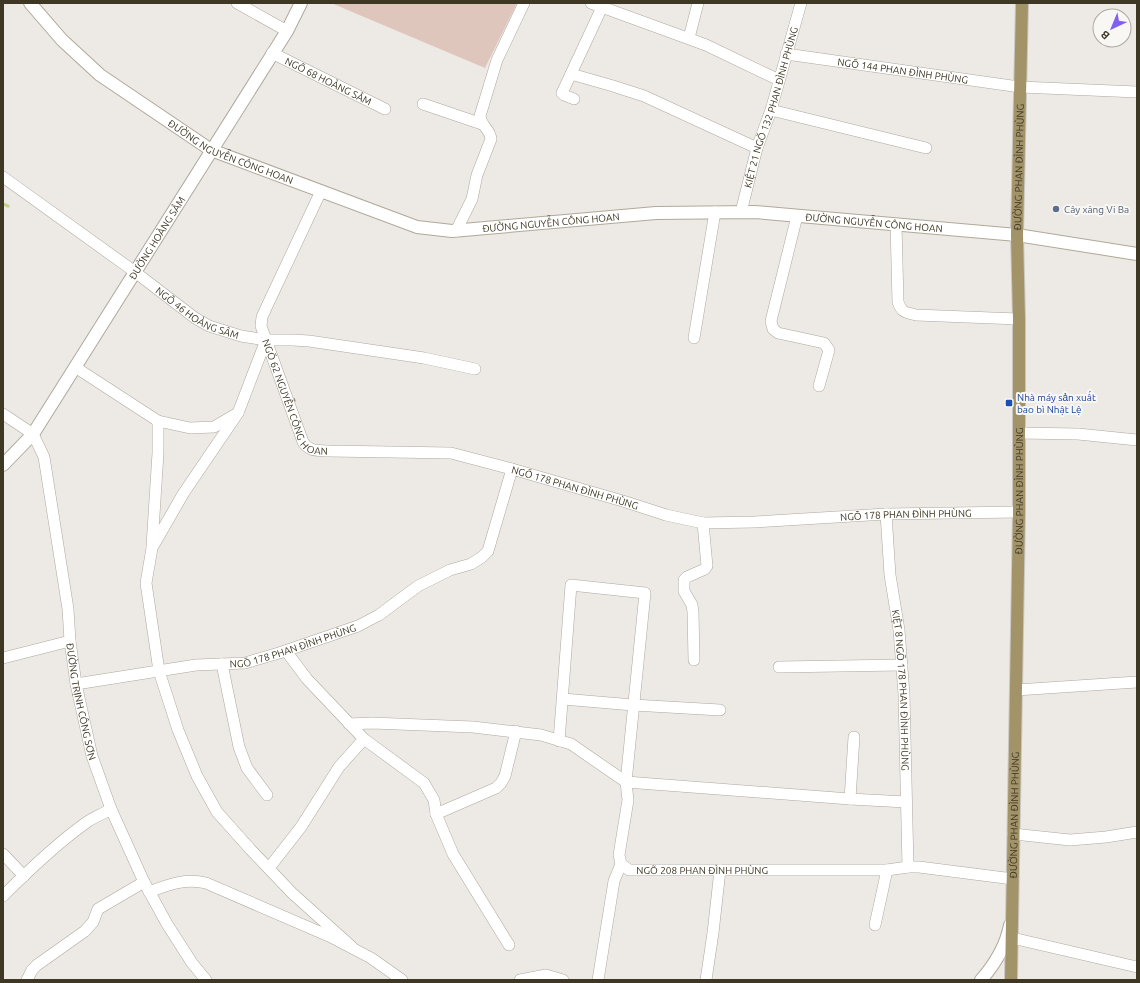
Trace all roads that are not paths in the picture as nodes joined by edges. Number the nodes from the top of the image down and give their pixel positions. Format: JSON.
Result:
{"nodes":[{"id":1,"x":30,"y":3,"type":"edge"},
{"id":2,"x":237,"y":3,"type":"edge"},
{"id":3,"x":301,"y":3,"type":"edge"},
{"id":4,"x":524,"y":3,"type":"edge"},
{"id":5,"x":591,"y":3,"type":"edge"},
{"id":6,"x":698,"y":3,"type":"edge"},
{"id":7,"x":801,"y":3,"type":"edge"},
{"id":8,"x":1022,"y":3,"type":"edge"},
{"id":9,"x":603,"y":5,"type":"edge"},
{"id":10,"x":286,"y":31,"type":"junction"},
{"id":11,"x":689,"y":38,"type":"junction"},
{"id":12,"x":272,"y":53,"type":"junction"},
{"id":13,"x":786,"y":54,"type":"junction"},
{"id":14,"x":571,"y":74,"type":"junction"},
{"id":15,"x":779,"y":80,"type":"junction"},
{"id":16,"x":1020,"y":87,"type":"junction"},
{"id":17,"x":1137,"y":92,"type":"edge"},
{"id":18,"x":574,"y":99,"type":"dead end"},
{"id":19,"x":423,"y":104,"type":"dead end"},
{"id":20,"x":385,"y":109,"type":"dead end"},
{"id":21,"x":771,"y":110,"type":"junction"},
{"id":22,"x":482,"y":124,"type":"junction"},
{"id":23,"x":757,"y":148,"type":"junction"},
{"id":24,"x":926,"y":148,"type":"dead end"},
{"id":25,"x":212,"y":150,"type":"junction"},
{"id":26,"x":3,"y":177,"type":"edge"},
{"id":27,"x":321,"y":191,"type":"junction"},
{"id":28,"x":715,"y":212,"type":"junction"},
{"id":29,"x":740,"y":212,"type":"junction"},
{"id":30,"x":797,"y":216,"type":"junction"},
{"id":31,"x":896,"y":224,"type":"junction"},
{"id":32,"x":456,"y":231,"type":"junction"},
{"id":33,"x":1017,"y":235,"type":"junction"},
{"id":34,"x":1137,"y":254,"type":"edge"},
{"id":35,"x":135,"y":272,"type":"junction"},
{"id":36,"x":1019,"y":319,"type":"junction"},
{"id":37,"x":694,"y":338,"type":"dead end"},
{"id":38,"x":266,"y":340,"type":"junction"},
{"id":39,"x":75,"y":367,"type":"junction"},
{"id":40,"x":475,"y":369,"type":"dead end"},
{"id":41,"x":819,"y":386,"type":"dead end"},
{"id":42,"x":238,"y":413,"type":"junction"},
{"id":43,"x":3,"y":414,"type":"edge"},
{"id":44,"x":158,"y":421,"type":"junction"},
{"id":45,"x":1019,"y":433,"type":"junction"},
{"id":46,"x":33,"y":434,"type":"junction"},
{"id":47,"x":1137,"y":440,"type":"edge"},
{"id":48,"x":3,"y":465,"type":"edge"},
{"id":49,"x":512,"y":469,"type":"junction"},
{"id":50,"x":1019,"y":512,"type":"junction"},
{"id":51,"x":886,"y":514,"type":"junction"},
{"id":52,"x":703,"y":523,"type":"junction"},
{"id":53,"x":152,"y":548,"type":"junction"},
{"id":54,"x":70,"y":641,"type":"junction"},
{"id":55,"x":286,"y":651,"type":"junction"},
{"id":56,"x":3,"y":658,"type":"edge"},
{"id":57,"x":694,"y":660,"type":"dead end"},
{"id":58,"x":222,"y":664,"type":"junction"},
{"id":59,"x":902,"y":665,"type":"junction"},
{"id":60,"x":779,"y":667,"type":"dead end"},
{"id":61,"x":159,"y":671,"type":"junction"},
{"id":62,"x":1137,"y":682,"type":"edge"},
{"id":63,"x":76,"y":684,"type":"junction"},
{"id":64,"x":1016,"y":690,"type":"junction"},
{"id":65,"x":563,"y":699,"type":"junction"},
{"id":66,"x":633,"y":704,"type":"junction"},
{"id":67,"x":720,"y":710,"type":"dead end"},
{"id":68,"x":349,"y":724,"type":"junction"},
{"id":69,"x":516,"y":731,"type":"junction"},
{"id":70,"x":854,"y":737,"type":"dead end"},
{"id":71,"x":364,"y":739,"type":"junction"},
{"id":72,"x":559,"y":741,"type":"junction"},
{"id":73,"x":626,"y":782,"type":"junction"},
{"id":74,"x":267,"y":795,"type":"dead end"},
{"id":75,"x":850,"y":799,"type":"junction"},
{"id":76,"x":906,"y":802,"type":"junction"},
{"id":77,"x":111,"y":809,"type":"junction"},
{"id":78,"x":436,"y":814,"type":"junction"},
{"id":79,"x":1137,"y":832,"type":"edge"},
{"id":80,"x":1013,"y":834,"type":"junction"},
{"id":81,"x":3,"y":854,"type":"edge"},
{"id":82,"x":621,"y":864,"type":"junction"},
{"id":83,"x":913,"y":867,"type":"junction"},
{"id":84,"x":268,"y":868,"type":"junction"},
{"id":85,"x":720,"y":870,"type":"junction"},
{"id":86,"x":887,"y":870,"type":"junction"},
{"id":87,"x":24,"y":876,"type":"junction"},
{"id":88,"x":1013,"y":879,"type":"junction"},
{"id":89,"x":146,"y":887,"type":"junction"},
{"id":90,"x":3,"y":896,"type":"edge"},
{"id":91,"x":1012,"y":906,"type":"junction"},
{"id":92,"x":874,"y":925,"type":"dead end"},
{"id":93,"x":1012,"y":938,"type":"junction"},
{"id":94,"x":509,"y":945,"type":"dead end"},
{"id":95,"x":352,"y":947,"type":"junction"},
{"id":96,"x":1137,"y":967,"type":"edge"},
{"id":97,"x":546,"y":978,"type":"edge"},
{"id":98,"x":27,"y":980,"type":"edge"},
{"id":99,"x":206,"y":980,"type":"edge"},
{"id":100,"x":402,"y":980,"type":"edge"},
{"id":101,"x":520,"y":980,"type":"edge"},
{"id":102,"x":563,"y":980,"type":"edge"},
{"id":103,"x":598,"y":980,"type":"edge"},
{"id":104,"x":706,"y":980,"type":"edge"},
{"id":105,"x":981,"y":980,"type":"edge"},
{"id":106,"x":1011,"y":980,"type":"edge"}],
"edges":[{"from":1,"to":25,"type":"main road","name":"ĐƯỜNG NGUYỄN CÔNG HOAN"},
{"from":2,"to":10,"type":"street"},
{"from":3,"to":10,"type":"main road","name":"ĐƯỜNG HOÀNG SÂM"},
{"from":4,"to":22,"type":"street"},
{"from":5,"to":9,"type":"street"},
{"from":6,"to":11,"type":"street"},
{"from":7,"to":13,"type":"street","name":"KIỆT 21 NGÕ 132 PHAN ĐÌNH PHÙNG"},
{"from":8,"to":16,"type":"main road","name":"ĐƯỜNG PHAN ĐÌNH PHÙNG"},
{"from":9,"to":11,"type":"street"},
{"from":9,"to":14,"type":"street"},
{"from":10,"to":12,"type":"main road","name":"ĐƯỜNG HOÀNG SÂM"},
{"from":11,"to":15,"type":"street"},
{"from":12,"to":20,"type":"street","name":"NGÕ 68 HOÀNG SÂM"},
{"from":12,"to":25,"type":"main road","name":"ĐƯỜNG HOÀNG SÂM"},
{"from":13,"to":15,"type":"street","name":"KIỆT 21 NGÕ 132 PHAN ĐÌNH PHÙNG"},
{"from":13,"to":16,"type":"street","name":"NGÕ 144 PHAN ĐÌNH PHÙNG"},
{"from":14,"to":18,"type":"street"},
{"from":14,"to":23,"type":"street"},
{"from":15,"to":21,"type":"street","name":"KIỆT 21 NGÕ 132 PHAN ĐÌNH PHÙNG"},
{"from":16,"to":17,"type":"street","name":"NGÕ 144 PHAN ĐÌNH PHÙNG"},
{"from":16,"to":33,"type":"main road","name":"ĐƯỜNG PHAN ĐÌNH PHÙNG"},
{"from":19,"to":22,"type":"street"},
{"from":21,"to":23,"type":"street","name":"KIỆT 21 NGÕ 132 PHAN ĐÌNH PHÙNG"},
{"from":21,"to":24,"type":"street"},
{"from":22,"to":32,"type":"street"},
{"from":23,"to":29,"type":"street","name":"KIỆT 21 NGÕ 132 PHAN ĐÌNH PHÙNG"},
{"from":25,"to":27,"type":"main road","name":"ĐƯỜNG NGUYỄN CÔNG HOAN"},
{"from":25,"to":35,"type":"main road","name":"ĐƯỜNG HOÀNG SÂM"},
{"from":26,"to":35,"type":"street","name":"NGÕ 46 HOÀNG SÂM"},
{"from":27,"to":32,"type":"main road","name":"ĐƯỜNG NGUYỄN CÔNG HOAN"},
{"from":27,"to":38,"type":"street","name":"NGÕ 62 NGUYỄN CÔNG HOAN"},
{"from":28,"to":29,"type":"main road","name":"ĐƯỜNG NGUYỄN CÔNG HOAN"},
{"from":28,"to":32,"type":"main road","name":"ĐƯỜNG NGUYỄN CÔNG HOAN"},
{"from":28,"to":37,"type":"street"},
{"from":29,"to":30,"type":"main road","name":"ĐƯỜNG NGUYỄN CÔNG HOAN"},
{"from":30,"to":31,"type":"main road","name":"ĐƯỜNG NGUYỄN CÔNG HOAN"},
{"from":30,"to":41,"type":"street"},
{"from":31,"to":33,"type":"main road","name":"ĐƯỜNG NGUYỄN CÔNG HOAN"},
{"from":31,"to":36,"type":"street"},
{"from":33,"to":34,"type":"main road","name":"ĐƯỜNG NGUYỄN CÔNG HOAN"},
{"from":33,"to":36,"type":"main road","name":"ĐƯỜNG PHAN ĐÌNH PHÙNG"},
{"from":35,"to":38,"type":"street","name":"NGÕ 46 HOÀNG SÂM"},
{"from":35,"to":39,"type":"main road","name":"ĐƯỜNG HOÀNG SÂM"},
{"from":36,"to":45,"type":"main road","name":"ĐƯỜNG PHAN ĐÌNH PHÙNG"},
{"from":38,"to":40,"type":"street","name":"NGÕ 46 HOÀNG SÂM"},
{"from":38,"to":42,"type":"street"},
{"from":38,"to":49,"type":"street","name":"NGÕ 62 NGUYỄN CÔNG HOAN"},
{"from":39,"to":44,"type":"street"},
{"from":39,"to":46,"type":"main road","name":"ĐƯỜNG HOÀNG SÂM"},
{"from":42,"to":44,"type":"street"},
{"from":42,"to":53,"type":"street"},
{"from":43,"to":46,"type":"street"},
{"from":44,"to":53,"type":"street"},
{"from":45,"to":47,"type":"street"},
{"from":45,"to":50,"type":"main road","name":"ĐƯỜNG PHAN ĐÌNH PHÙNG"},
{"from":46,"to":48,"type":"main road","name":"ĐƯỜNG HOÀNG SÂM"},
{"from":46,"to":54,"type":"street","name":"ĐƯỜNG TRỊNH CÔNG SƠN"},
{"from":49,"to":52,"type":"street","name":"NGÕ 178 PHAN ĐÌNH PHÙNG"},
{"from":49,"to":55,"type":"street","name":"NGÕ 178 PHAN ĐÌNH PHÙNG"},
{"from":50,"to":51,"type":"street","name":"NGÕ 178 PHAN ĐÌNH PHÙNG"},
{"from":50,"to":64,"type":"main road","name":"ĐƯỜNG PHAN ĐÌNH PHÙNG"},
{"from":51,"to":52,"type":"street","name":"NGÕ 178 PHAN ĐÌNH PHÙNG"},
{"from":51,"to":59,"type":"street","name":"KIỆT 8 NGÕ 178 PHAN ĐÌNH PHÙNG"},
{"from":52,"to":57,"type":"street"},
{"from":53,"to":61,"type":"street"},
{"from":54,"to":56,"type":"street"},
{"from":54,"to":63,"type":"street","name":"ĐƯỜNG TRỊNH CÔNG SƠN"},
{"from":55,"to":58,"type":"street","name":"NGÕ 178 PHAN ĐÌNH PHÙNG"},
{"from":55,"to":68,"type":"street"},
{"from":58,"to":61,"type":"street","name":"NGÕ 178 PHAN ĐÌNH PHÙNG"},
{"from":58,"to":74,"type":"street"},
{"from":59,"to":60,"type":"street"},
{"from":59,"to":76,"type":"street","name":"KIỆT 8 NGÕ 178 PHAN ĐÌNH PHÙNG"},
{"from":61,"to":63,"type":"street","name":"NGÕ 178 PHAN ĐÌNH PHÙNG"},
{"from":61,"to":84,"type":"street"},
{"from":62,"to":64,"type":"street"},
{"from":63,"to":77,"type":"street","name":"ĐƯỜNG TRỊNH CÔNG SƠN"},
{"from":64,"to":80,"type":"main road","name":"ĐƯỜNG PHAN ĐÌNH PHÙNG"},
{"from":65,"to":66,"type":"street"},
{"from":65,"to":66,"type":"street"},
{"from":65,"to":72,"type":"street"},
{"from":66,"to":67,"type":"street"},
{"from":66,"to":73,"type":"street"},
{"from":68,"to":69,"type":"street"},
{"from":68,"to":71,"type":"street"},
{"from":69,"to":72,"type":"street"},
{"from":69,"to":78,"type":"street"},
{"from":70,"to":75,"type":"street"},
{"from":71,"to":78,"type":"street"},
{"from":71,"to":84,"type":"street"},
{"from":72,"to":73,"type":"street"},
{"from":73,"to":75,"type":"street"},
{"from":73,"to":82,"type":"street"},
{"from":75,"to":76,"type":"street"},
{"from":76,"to":83,"type":"street","name":"KIỆT 8 NGÕ 178 PHAN ĐÌNH PHÙNG"},
{"from":77,"to":87,"type":"street"},
{"from":77,"to":89,"type":"street","name":"ĐƯỜNG TRỊNH CÔNG SƠN"},
{"from":78,"to":94,"type":"street"},
{"from":79,"to":80,"type":"street"},
{"from":80,"to":88,"type":"main road","name":"ĐƯỜNG PHAN ĐÌNH PHÙNG"},
{"from":81,"to":87,"type":"street"},
{"from":82,"to":85,"type":"street","name":"NGÕ 208 PHAN ĐÌNH PHÙNG"},
{"from":82,"to":103,"type":"street"},
{"from":83,"to":86,"type":"street","name":"NGÕ 208 PHAN ĐÌNH PHÙNG"},
{"from":83,"to":88,"type":"street","name":"NGÕ 208 PHAN ĐÌNH PHÙNG"},
{"from":84,"to":95,"type":"street"},
{"from":85,"to":86,"type":"street","name":"NGÕ 208 PHAN ĐÌNH PHÙNG"},
{"from":85,"to":104,"type":"street"},
{"from":86,"to":92,"type":"street"},
{"from":87,"to":90,"type":"street"},
{"from":88,"to":91,"type":"main road","name":"ĐƯỜNG PHAN ĐÌNH PHÙNG"},
{"from":89,"to":95,"type":"street"},
{"from":89,"to":98,"type":"street"},
{"from":89,"to":99,"type":"street","name":"ĐƯỜNG TRỊNH CÔNG SƠN"},
{"from":91,"to":93,"type":"main road","name":"ĐƯỜNG PHAN ĐÌNH PHÙNG"},
{"from":91,"to":105,"type":"main road"},
{"from":93,"to":96,"type":"street"},
{"from":93,"to":106,"type":"main road","name":"ĐƯỜNG PHAN ĐÌNH PHÙNG"},
{"from":95,"to":100,"type":"street"},
{"from":97,"to":101,"type":"street"},
{"from":97,"to":102,"type":"street"}]}
